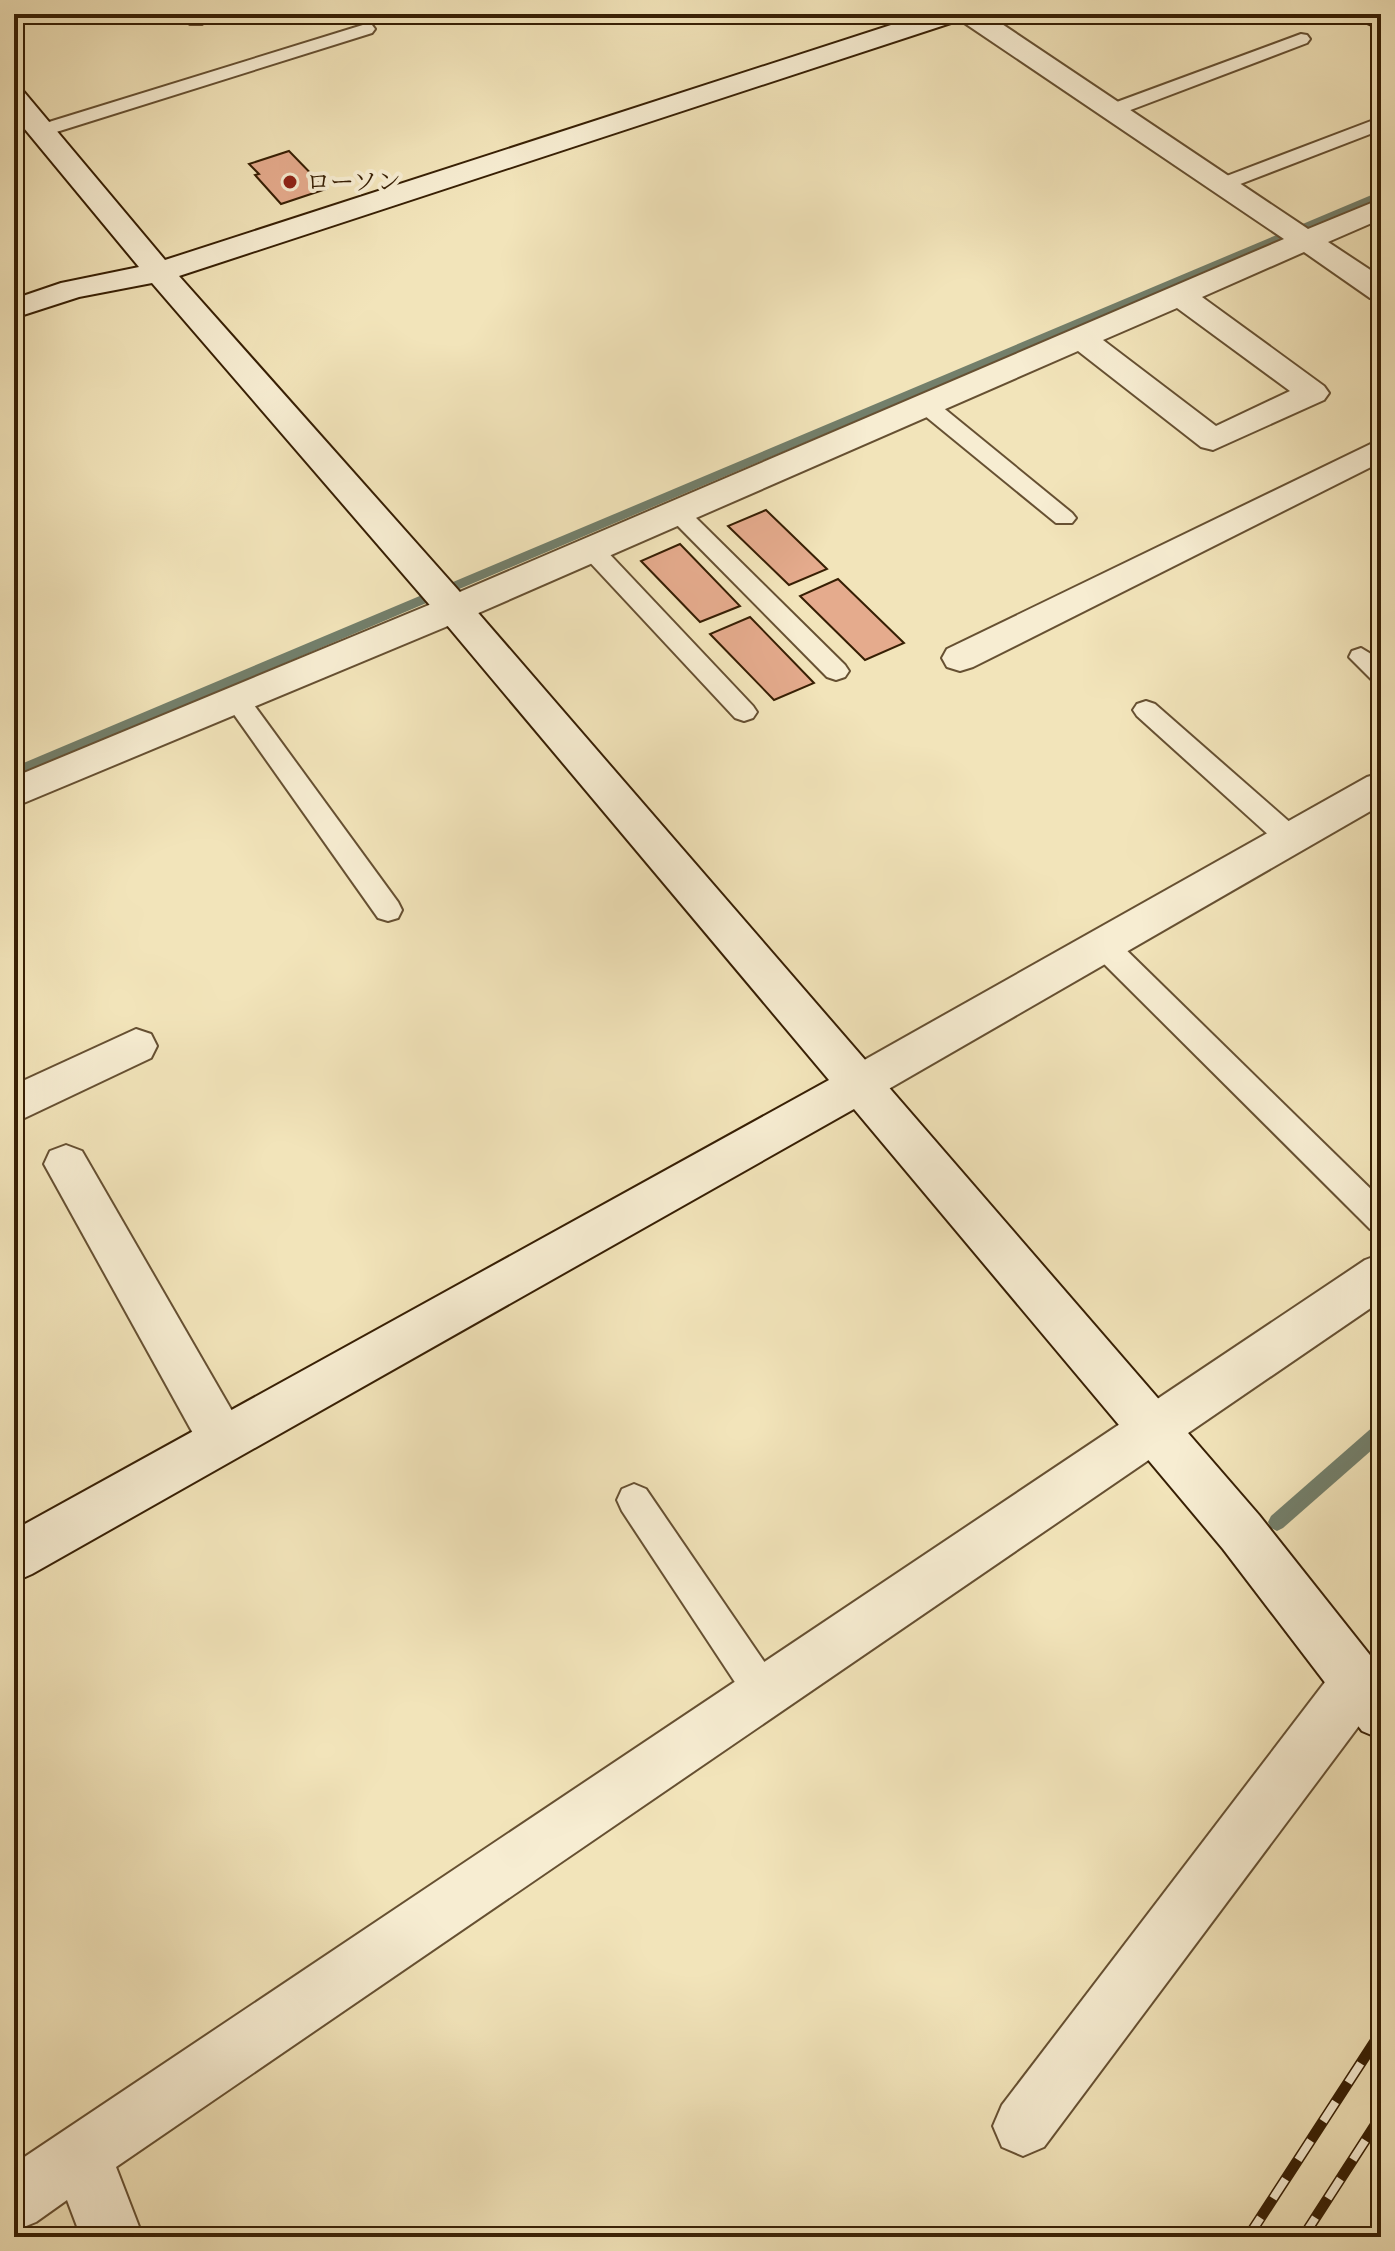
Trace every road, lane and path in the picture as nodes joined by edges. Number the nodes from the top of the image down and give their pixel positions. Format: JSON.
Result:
{"nodes":[{"id":1,"x":951,"y":14,"type":"edge"},
{"id":2,"x":969,"y":14,"type":"edge"},
{"id":3,"x":1369,"y":14,"type":"edge"},
{"id":4,"x":1381,"y":21,"type":"edge"},
{"id":5,"x":366,"y":29,"type":"dead end"},
{"id":6,"x":1301,"y":39,"type":"dead end"},
{"id":7,"x":14,"y":98,"type":"edge"},
{"id":8,"x":1113,"y":110,"type":"junction"},
{"id":9,"x":1371,"y":127,"type":"dead end"},
{"id":10,"x":43,"y":130,"type":"junction"},
{"id":11,"x":1223,"y":184,"type":"junction"},
{"id":12,"x":1381,"y":208,"type":"edge"},
{"id":13,"x":1305,"y":239,"type":"junction"},
{"id":14,"x":159,"y":272,"type":"junction"},
{"id":15,"x":1381,"y":291,"type":"edge"},
{"id":16,"x":1178,"y":294,"type":"junction"},
{"id":17,"x":14,"y":309,"type":"edge"},
{"id":18,"x":1079,"y":337,"type":"junction"},
{"id":19,"x":927,"y":406,"type":"junction"},
{"id":20,"x":1381,"y":449,"type":"edge"},
{"id":21,"x":678,"y":513,"type":"junction"},
{"id":22,"x":1064,"y":518,"type":"dead end"},
{"id":23,"x":592,"y":550,"type":"junction"},
{"id":24,"x":454,"y":609,"type":"junction"},
{"id":25,"x":1361,"y":657,"type":"dead end"},
{"id":26,"x":960,"y":658,"type":"dead end"},
{"id":27,"x":836,"y":671,"type":"dead end"},
{"id":28,"x":1381,"y":674,"type":"edge"},
{"id":29,"x":237,"y":700,"type":"junction"},
{"id":30,"x":1146,"y":710,"type":"dead end"},
{"id":31,"x":744,"y":712,"type":"dead end"},
{"id":32,"x":1380,"y":789,"type":"edge"},
{"id":33,"x":14,"y":793,"type":"edge"},
{"id":34,"x":1291,"y":839,"type":"junction"},
{"id":35,"x":388,"y":910,"type":"dead end"},
{"id":36,"x":1104,"y":946,"type":"junction"},
{"id":37,"x":136,"y":1046,"type":"dead end"},
{"id":38,"x":858,"y":1085,"type":"junction"},
{"id":39,"x":14,"y":1105,"type":"edge"},
{"id":40,"x":66,"y":1164,"type":"dead end"},
{"id":41,"x":1381,"y":1219,"type":"edge"},
{"id":42,"x":1381,"y":1275,"type":"edge"},
{"id":43,"x":1152,"y":1428,"type":"junction"},
{"id":44,"x":222,"y":1439,"type":"junction"},
{"id":45,"x":634,"y":1500,"type":"dead end"},
{"id":46,"x":14,"y":1557,"type":"edge"},
{"id":47,"x":763,"y":1692,"type":"junction"},
{"id":48,"x":1369,"y":1698,"type":"edge"},
{"id":49,"x":1023,"y":2126,"type":"dead end"},
{"id":50,"x":81,"y":2155,"type":"junction"},
{"id":51,"x":14,"y":2200,"type":"edge"},
{"id":52,"x":112,"y":2237,"type":"edge"}],
"edges":[{"from":1,"to":14,"type":"street"},
{"from":2,"to":8,"type":"street"},
{"from":3,"to":4,"type":"street"},
{"from":5,"to":10,"type":"lane"},
{"from":6,"to":8,"type":"lane"},
{"from":7,"to":10,"type":"street"},
{"from":8,"to":11,"type":"street"},
{"from":9,"to":11,"type":"lane"},
{"from":10,"to":14,"type":"street"},
{"from":11,"to":13,"type":"street"},
{"from":12,"to":13,"type":"street"},
{"from":13,"to":15,"type":"street"},
{"from":13,"to":16,"type":"street"},
{"from":14,"to":17,"type":"street"},
{"from":14,"to":24,"type":"street"},
{"from":16,"to":18,"type":"street"},
{"from":16,"to":18,"type":"street"},
{"from":18,"to":19,"type":"street"},
{"from":19,"to":21,"type":"street"},
{"from":19,"to":22,"type":"lane"},
{"from":20,"to":26,"type":"street"},
{"from":21,"to":23,"type":"street"},
{"from":21,"to":27,"type":"lane"},
{"from":23,"to":24,"type":"street"},
{"from":23,"to":31,"type":"lane"},
{"from":24,"to":29,"type":"street"},
{"from":24,"to":38,"type":"street"},
{"from":25,"to":28,"type":"lane"},
{"from":29,"to":33,"type":"street"},
{"from":29,"to":35,"type":"lane"},
{"from":30,"to":34,"type":"lane"},
{"from":32,"to":34,"type":"street"},
{"from":34,"to":36,"type":"street"},
{"from":36,"to":38,"type":"street"},
{"from":36,"to":41,"type":"lane"},
{"from":37,"to":39,"type":"street"},
{"from":38,"to":43,"type":"street"},
{"from":38,"to":44,"type":"street"},
{"from":40,"to":44,"type":"street"},
{"from":42,"to":43,"type":"street"},
{"from":43,"to":47,"type":"street"},
{"from":43,"to":48,"type":"street"},
{"from":44,"to":46,"type":"street"},
{"from":45,"to":47,"type":"lane"},
{"from":47,"to":50,"type":"street"},
{"from":48,"to":49,"type":"street"},
{"from":50,"to":51,"type":"street"},
{"from":50,"to":52,"type":"street"}]}
